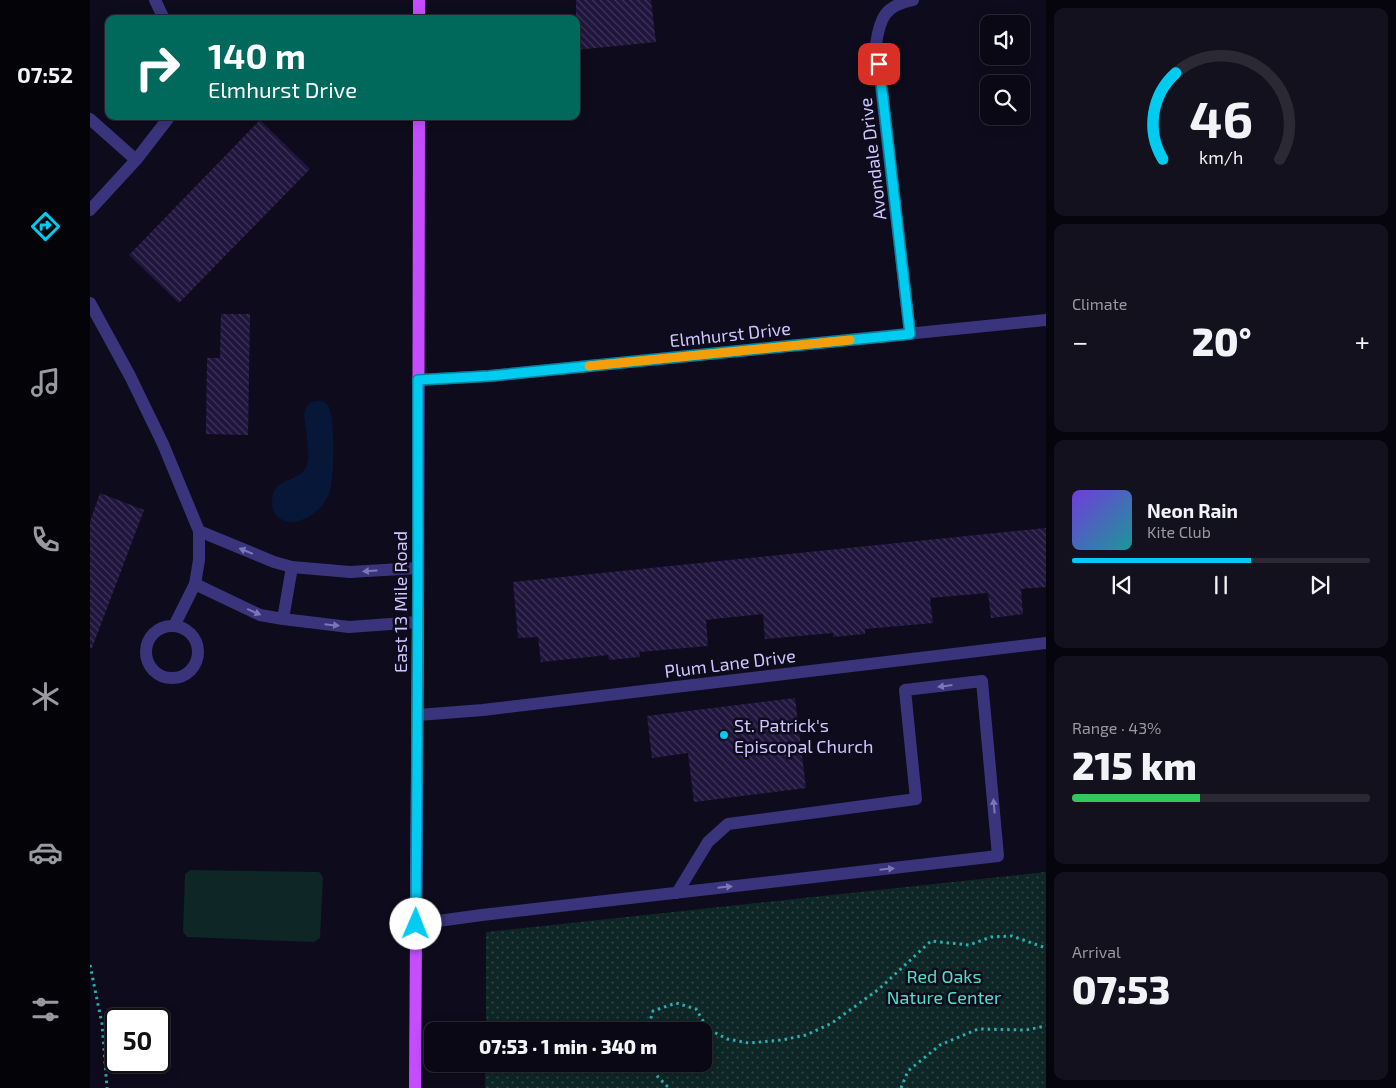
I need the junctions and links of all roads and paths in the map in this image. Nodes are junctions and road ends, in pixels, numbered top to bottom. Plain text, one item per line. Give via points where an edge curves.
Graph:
1 (155, 0) edge
2 (419, 0) edge
3 (913, 0) edge
4 (162, 15) edge
5 (419, 15) edge
6 (90, 119) edge
7 (167, 120) edge
8 (419, 120) edge
9 (136, 160) junction
10 (90, 210) edge
11 (90, 303) edge
12 (1046, 320) edge
13 (910, 334) junction
14 (418, 380) junction
15 (198, 532) junction
16 (292, 567) junction
17 (418, 568) junction
18 (195, 584) junction
19 (284, 619) junction
20 (418, 622) junction
21 (174, 626) junction
22 (1046, 643) edge
23 (418, 715) junction
24 (677, 892) junction
25 (416, 924) junction
26 (1046, 948) edge
27 (90, 966) edge
28 (650, 1022) edge
29 (704, 1022) edge
30 (1046, 1026) edge
31 (712, 1031) edge
32 (655, 1072) edge
33 (106, 1088) edge
34 (415, 1088) edge
35 (669, 1088) edge
36 (902, 1088) edge

1 - 4 street
2 - 5 main road
3 - 13 street, Avondale Drive via 900,3 886,13 876,44
6 - 9 street
7 - 9 street
8 - 14 main road, East 13 Mile Road
9 - 10 street
11 - 15 street via 163,444
12 - 13 street, Elmhurst Drive
13 - 14 street, Elmhurst Drive via 489,376
14 - 17 main road, East 13 Mile Road
16 -> 15 street
15 - 18 street via 199,560
17 -> 16 street via 350,572
16 - 19 street
17 - 20 main road, East 13 Mile Road
18 -> 19 street via 260,615
18 - 21 street
19 -> 20 street via 349,626
20 - 23 main road, East 13 Mile Road
21 - 21 street via 157,630 151,636 146,652 152,668 159,674 175,678 195,664 197,647 189,632
22 - 23 street, Plum Lane Drive
23 - 25 main road, East 13 Mile Road
24 -> 24 street via 998,856 982,681 906,690 916,799 728,824 708,842
24 - 25 street
25 - 34 main road, East 13 Mile Road
26 - 31 path via 1012,936 992,937 969,945 931,941 879,989 832,1023 806,1035 749,1043 727,1039
27 - 33 path via 102,1024
28 - 29 path via 653,1011 676,1003 696,1009
30 - 36 path via 1026,1030 978,1029 940,1045 908,1071
32 - 35 path

